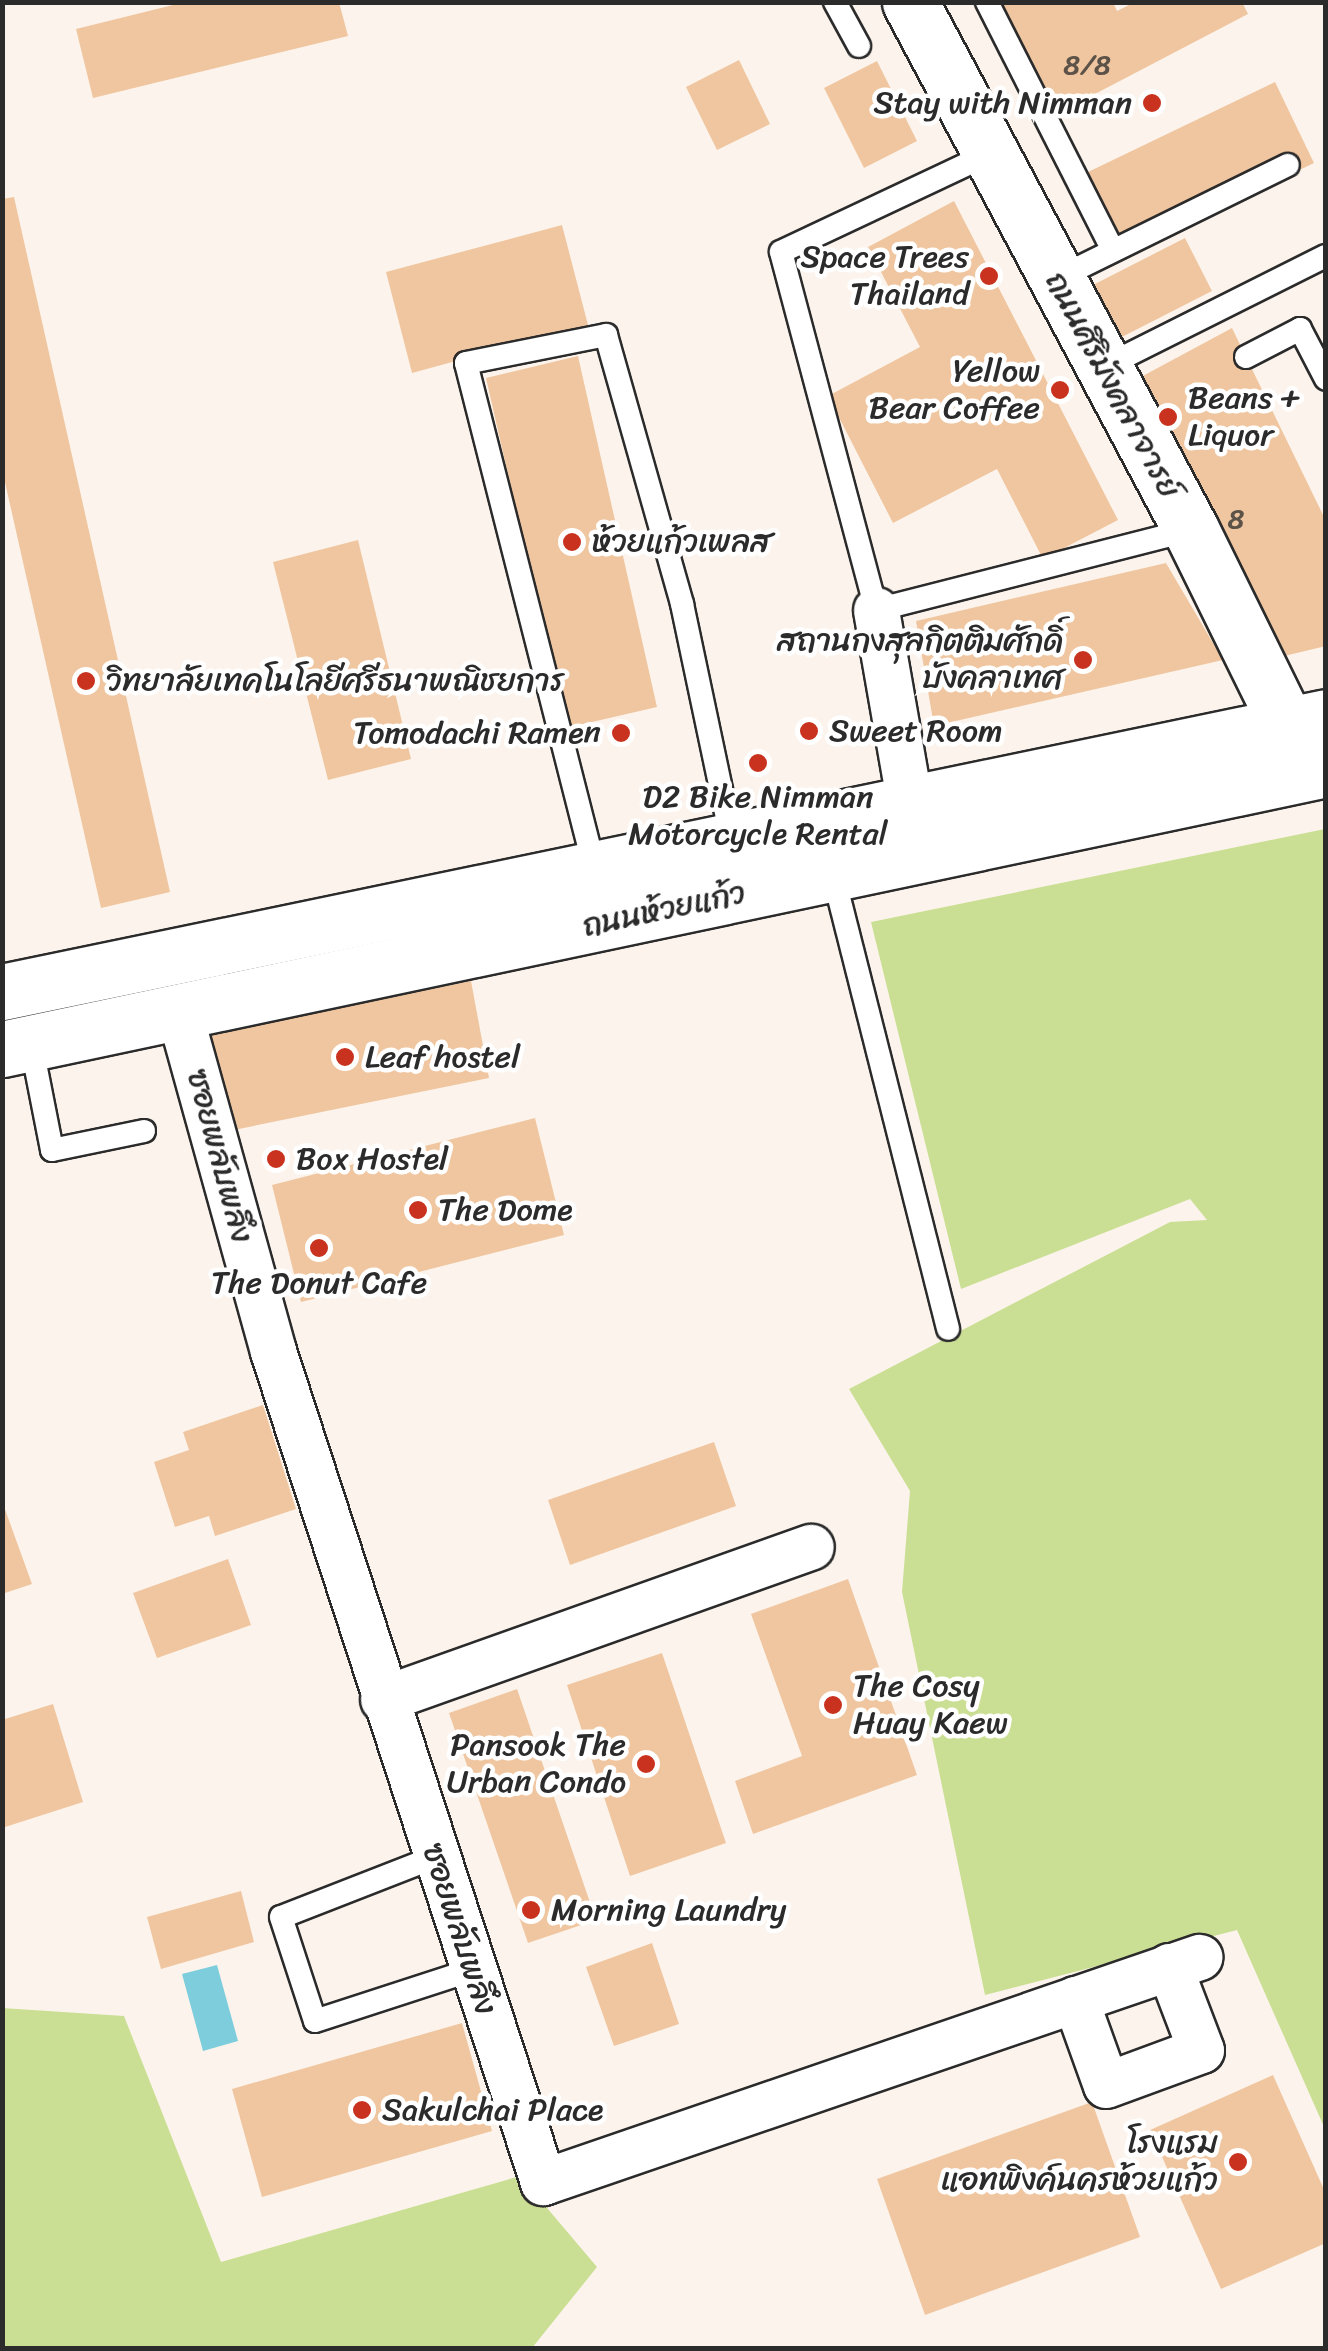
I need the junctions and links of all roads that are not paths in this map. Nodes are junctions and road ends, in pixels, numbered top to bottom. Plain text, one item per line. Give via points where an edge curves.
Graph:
1 (834, 2) edge
2 (910, 2) edge
3 (987, 2) edge
4 (858, 46) dead end
5 (991, 153) junction
6 (1288, 165) dead end
7 (1113, 250) junction
8 (1326, 256) edge
9 (1055, 280) junction
10 (1246, 357) dead end
11 (1323, 366) edge
12 (1101, 368) junction
13 (1191, 530) junction
14 (876, 610) junction
15 (1309, 747) edge
16 (910, 804) junction
17 (732, 842) junction
18 (596, 870) junction
19 (833, 874) junction
20 (2, 992) edge
21 (179, 1012) junction
22 (16, 1046) edge
23 (144, 1131) dead end
24 (948, 1329) dead end
25 (811, 1547) dead end
26 (383, 1699) junction
27 (436, 1858) junction
28 (472, 1970) junction
29 (1075, 2000) junction

1 - 4 lane
2 - 5 main road, ถนนศิริมังคลาจารย์
3 - 7 lane
5 - 9 main road, ถนนศิริมังคลาจารย์
5 - 14 lane via 781,252
6 - 7 lane
7 - 9 lane
8 - 12 lane
9 - 12 main road, ถนนศิริมังคลาจารย์
10 - 11 lane via 1300,328
12 - 13 main road, ถนนศิริมังคลาจารย์ via 1143,416
13 - 14 lane
13 - 15 main road, ถนนศิริมังคลาจารย์
14 - 16 street
15 - 16 main road, ถนนห้วยแก้ว
15 - 19 main road, ถนนห้วยแก้ว
16 - 17 main road, ถนนห้วยแก้ว
17 - 18 main road, ถนนห้วยแก้ว
17 - 18 lane via 682,604 606,334 466,363
18 - 20 main road, ถนนห้วยแก้ว
19 - 21 main road, ถนนห้วยแก้ว
19 - 24 lane
21 - 22 main road, ถนนห้วยแก้ว
21 - 26 street, ซอยพลับพลึง via 273,1351
22 - 23 lane via 52,1150
25 - 26 street
26 - 27 street, ซอยพลับพลึง
27 - 28 street, ซอยพลับพลึง
27 - 28 lane via 281,1917 292,1952 316,2021
28 - 29 street, ซอยพลับพลึง via 543,2182
29 - 29 street, ซอยพลับพลึง via 1184,1962 1202,2050 1106,2085

